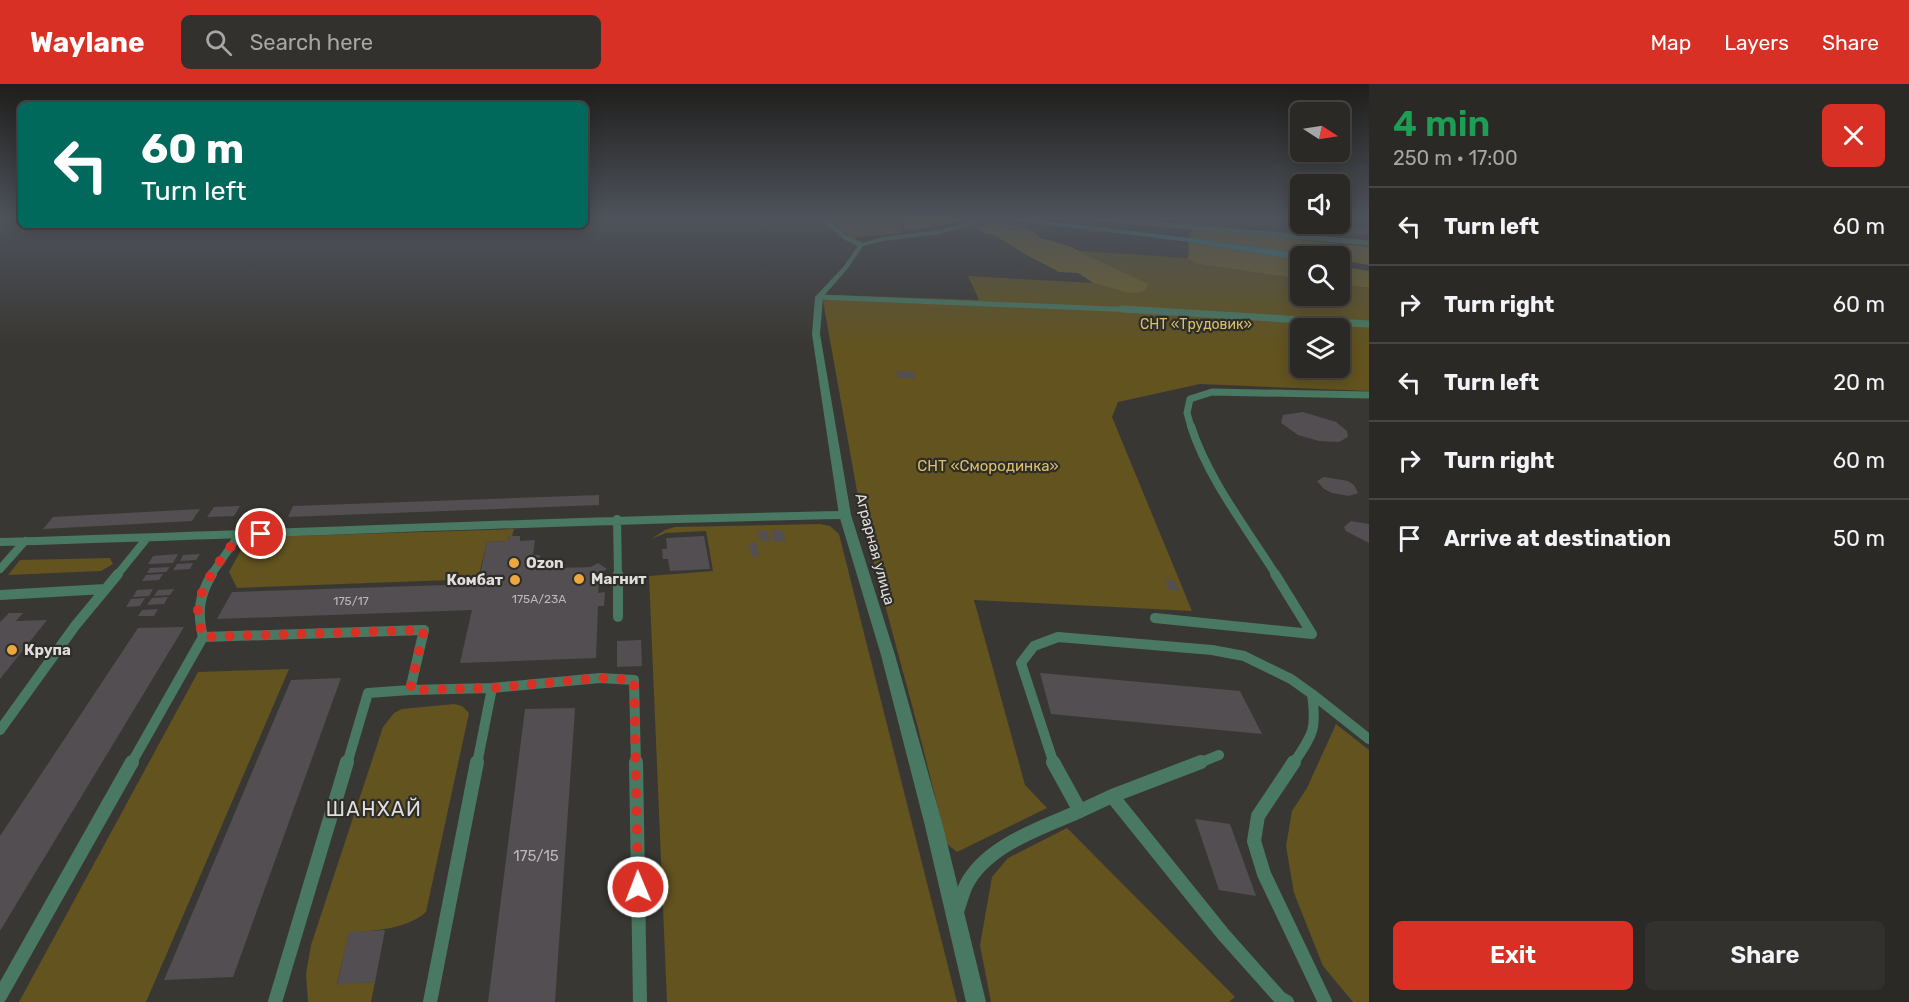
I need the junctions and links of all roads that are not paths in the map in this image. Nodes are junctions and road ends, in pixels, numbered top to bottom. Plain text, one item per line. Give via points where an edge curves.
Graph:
1 (850, 261) edge
2 (819, 297) junction
3 (1369, 324) edge
4 (1369, 395) edge
5 (845, 515) junction
6 (617, 519) junction
7 (239, 536) junction
8 (147, 538) junction
9 (25, 541) junction
10 (0, 542) edge
11 (0, 569) edge
12 (105, 589) junction
13 (0, 595) edge
14 (618, 617) dead end
15 (1155, 618) dead end
16 (203, 637) junction
17 (492, 688) junction
18 (410, 690) junction
19 (1312, 694) junction
20 (0, 730) edge
21 (1369, 739) edge
22 (1220, 755) dead end
23 (1112, 796) junction
24 (1080, 811) junction
25 (956, 917) junction
26 (0, 996) edge
27 (275, 1002) edge
28 (430, 1002) edge
29 (640, 1002) edge
30 (976, 1002) edge
31 (1287, 1002) edge
32 (1324, 1002) edge

1 - 2 street
2 - 3 lane
2 - 5 street, Аграрная улица via 816,334
4 - 15 lane via 1232,391 1190,399 1186,413 1195,440 1312,634
5 - 6 lane
5 - 25 street, Аграрная улица via 888,655
6 - 7 lane
6 - 14 lane
7 - 8 lane
7 - 16 lane via 200,598
8 - 9 lane
8 - 12 lane
9 - 10 lane
9 - 11 lane
12 - 13 lane
12 - 20 lane
16 - 18 lane via 424,630
16 - 26 lane
17 - 18 lane
17 - 28 lane
17 - 29 lane via 600,678 634,680
18 - 27 lane via 368,693
19 - 21 lane
19 - 24 lane via 1244,656 1212,650 1058,637 1034,646 1021,663 1050,757
19 - 32 lane via 1316,721 1308,742 1258,816 1254,841 1264,874
22 - 23 lane
23 - 24 lane
23 - 31 lane via 1223,934
24 - 25 lane via 1042,827 988,858 968,879
25 - 30 street, Аграрная улица

